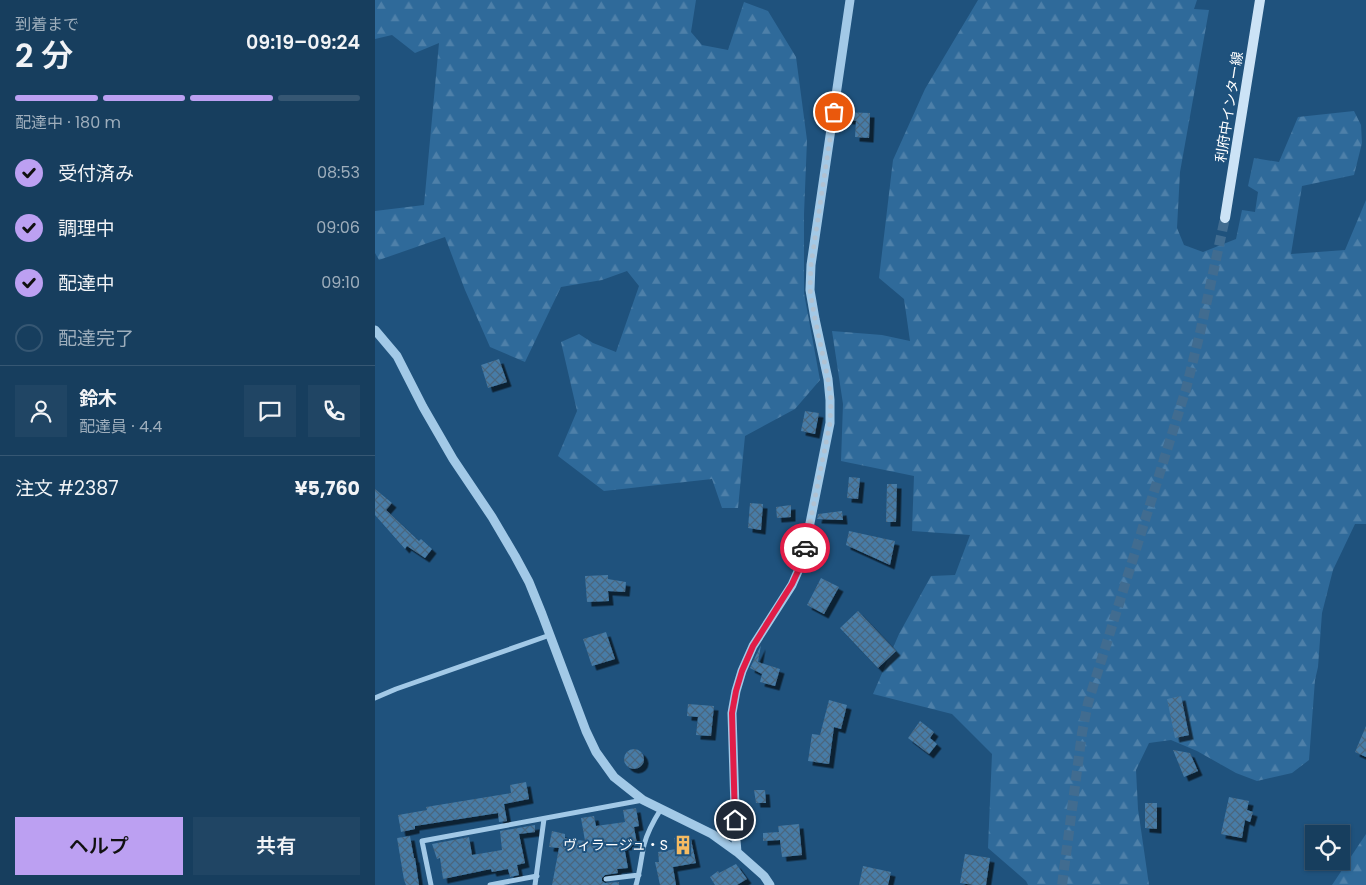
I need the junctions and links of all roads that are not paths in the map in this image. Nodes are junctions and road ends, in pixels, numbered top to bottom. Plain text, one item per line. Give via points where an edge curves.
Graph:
1 (850, 0) edge
2 (1260, 0) edge
3 (1225, 218) tunnel mouth
4 (375, 330) edge
5 (551, 635) junction
6 (375, 698) edge
7 (643, 800) junction
8 (661, 809) junction
9 (544, 819) junction
10 (737, 852) junction
11 (639, 875) junction
12 (537, 876) junction
13 (606, 879) dead end
14 (431, 885) edge
15 (490, 885) edge
16 (535, 885) edge
17 (636, 885) edge
18 (770, 885) edge

1 - 10 street via 811,265 810,290 828,379 830,423 799,569 753,646 736,691 732,713
2 - 3 main road, 利府中インター線
4 - 5 street via 397,356 453,459 515,556
5 - 6 street
5 - 7 street via 596,752 615,777
7 - 8 street
7 - 9 street
8 - 10 street via 712,834
8 - 11 street via 644,845
9 - 12 street
9 - 14 street via 422,840
10 - 18 street
11 - 13 street
11 - 17 street
12 - 15 street
12 - 16 street

